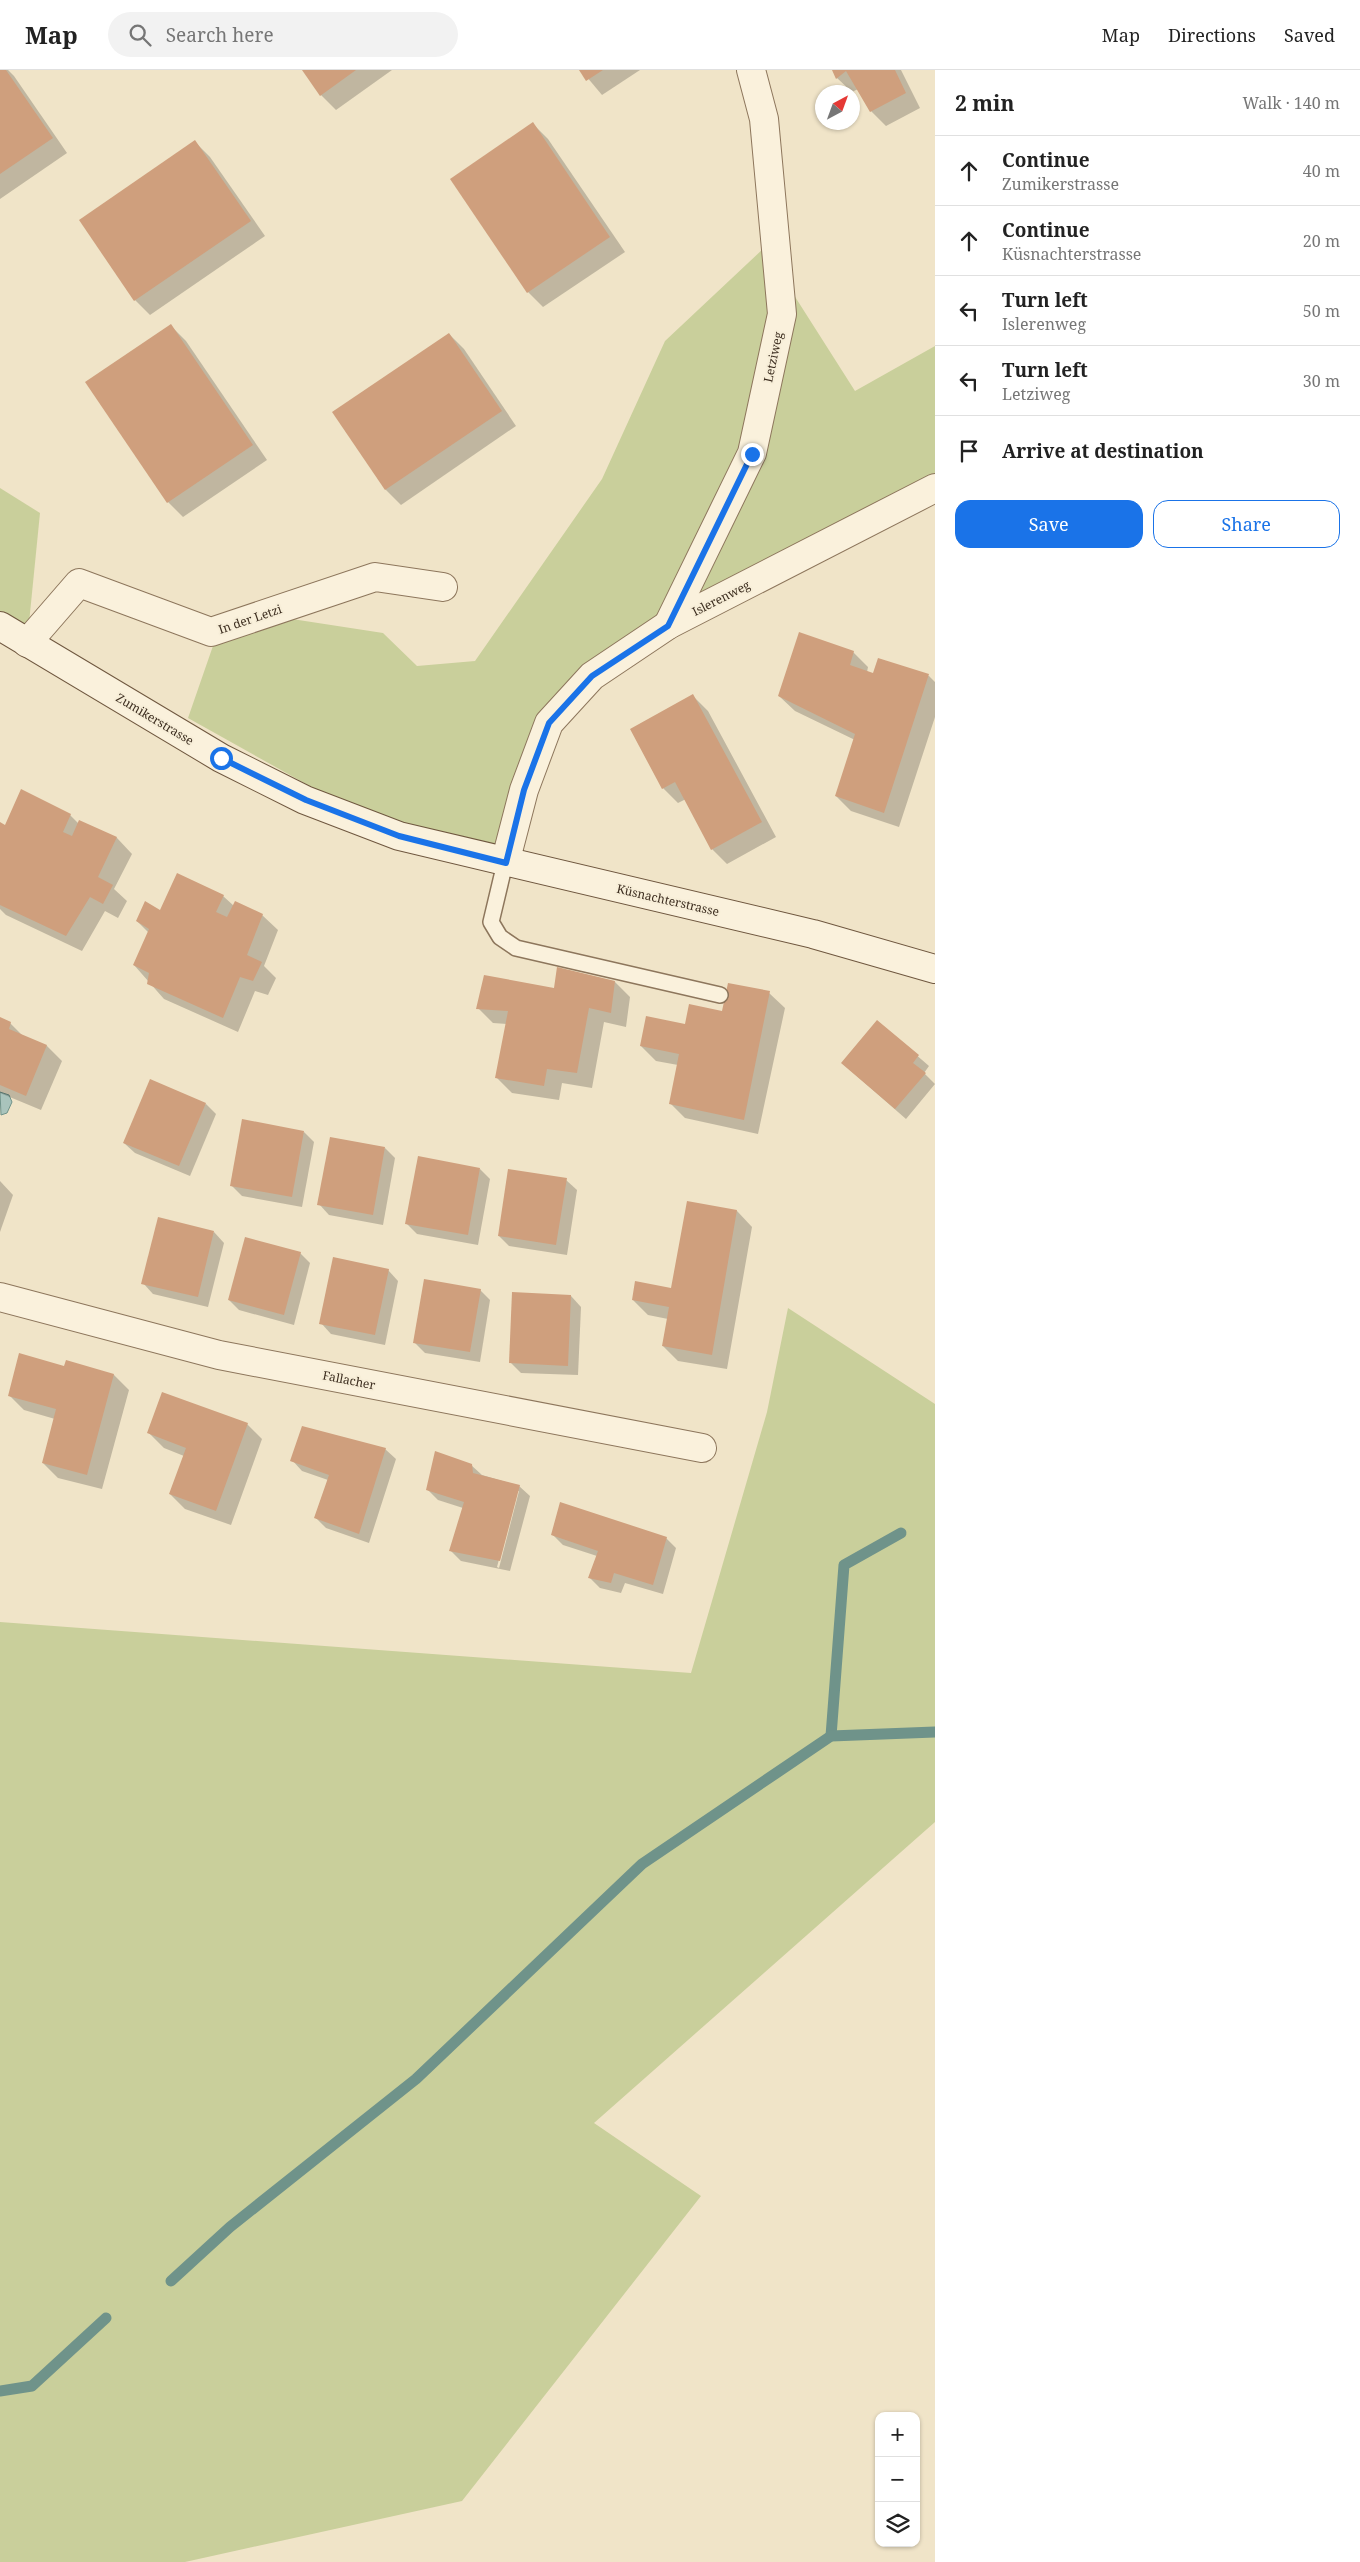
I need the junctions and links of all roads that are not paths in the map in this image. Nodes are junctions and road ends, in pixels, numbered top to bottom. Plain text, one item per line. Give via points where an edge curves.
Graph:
1 (751, 70) edge
2 (935, 488) edge
3 (443, 586) dead end
4 (0, 626) edge
5 (668, 626) junction
6 (27, 643) junction
7 (399, 836) joint
8 (506, 863) junction
9 (935, 969) edge
10 (720, 995) dead end
11 (0, 1297) edge
12 (702, 1448) dead end

1 - 5 street, Letziweg via 764,119 782,314 752,454
2 - 5 street, Islerenweg
3 - 6 street, In der Letzi via 375,577 211,632 79,583
4 - 6 street, Zumikerstrasse
5 - 8 street, Islerenweg via 592,676 549,723 524,790
6 - 7 street, Zumikerstrasse via 221,758 306,800
7 - 8 street, Küsnachterstrasse
8 - 9 street, Küsnachterstrasse via 813,934
8 - 10 lane via 491,922 500,937 516,948
11 - 12 street, Fallacher via 219,1355

